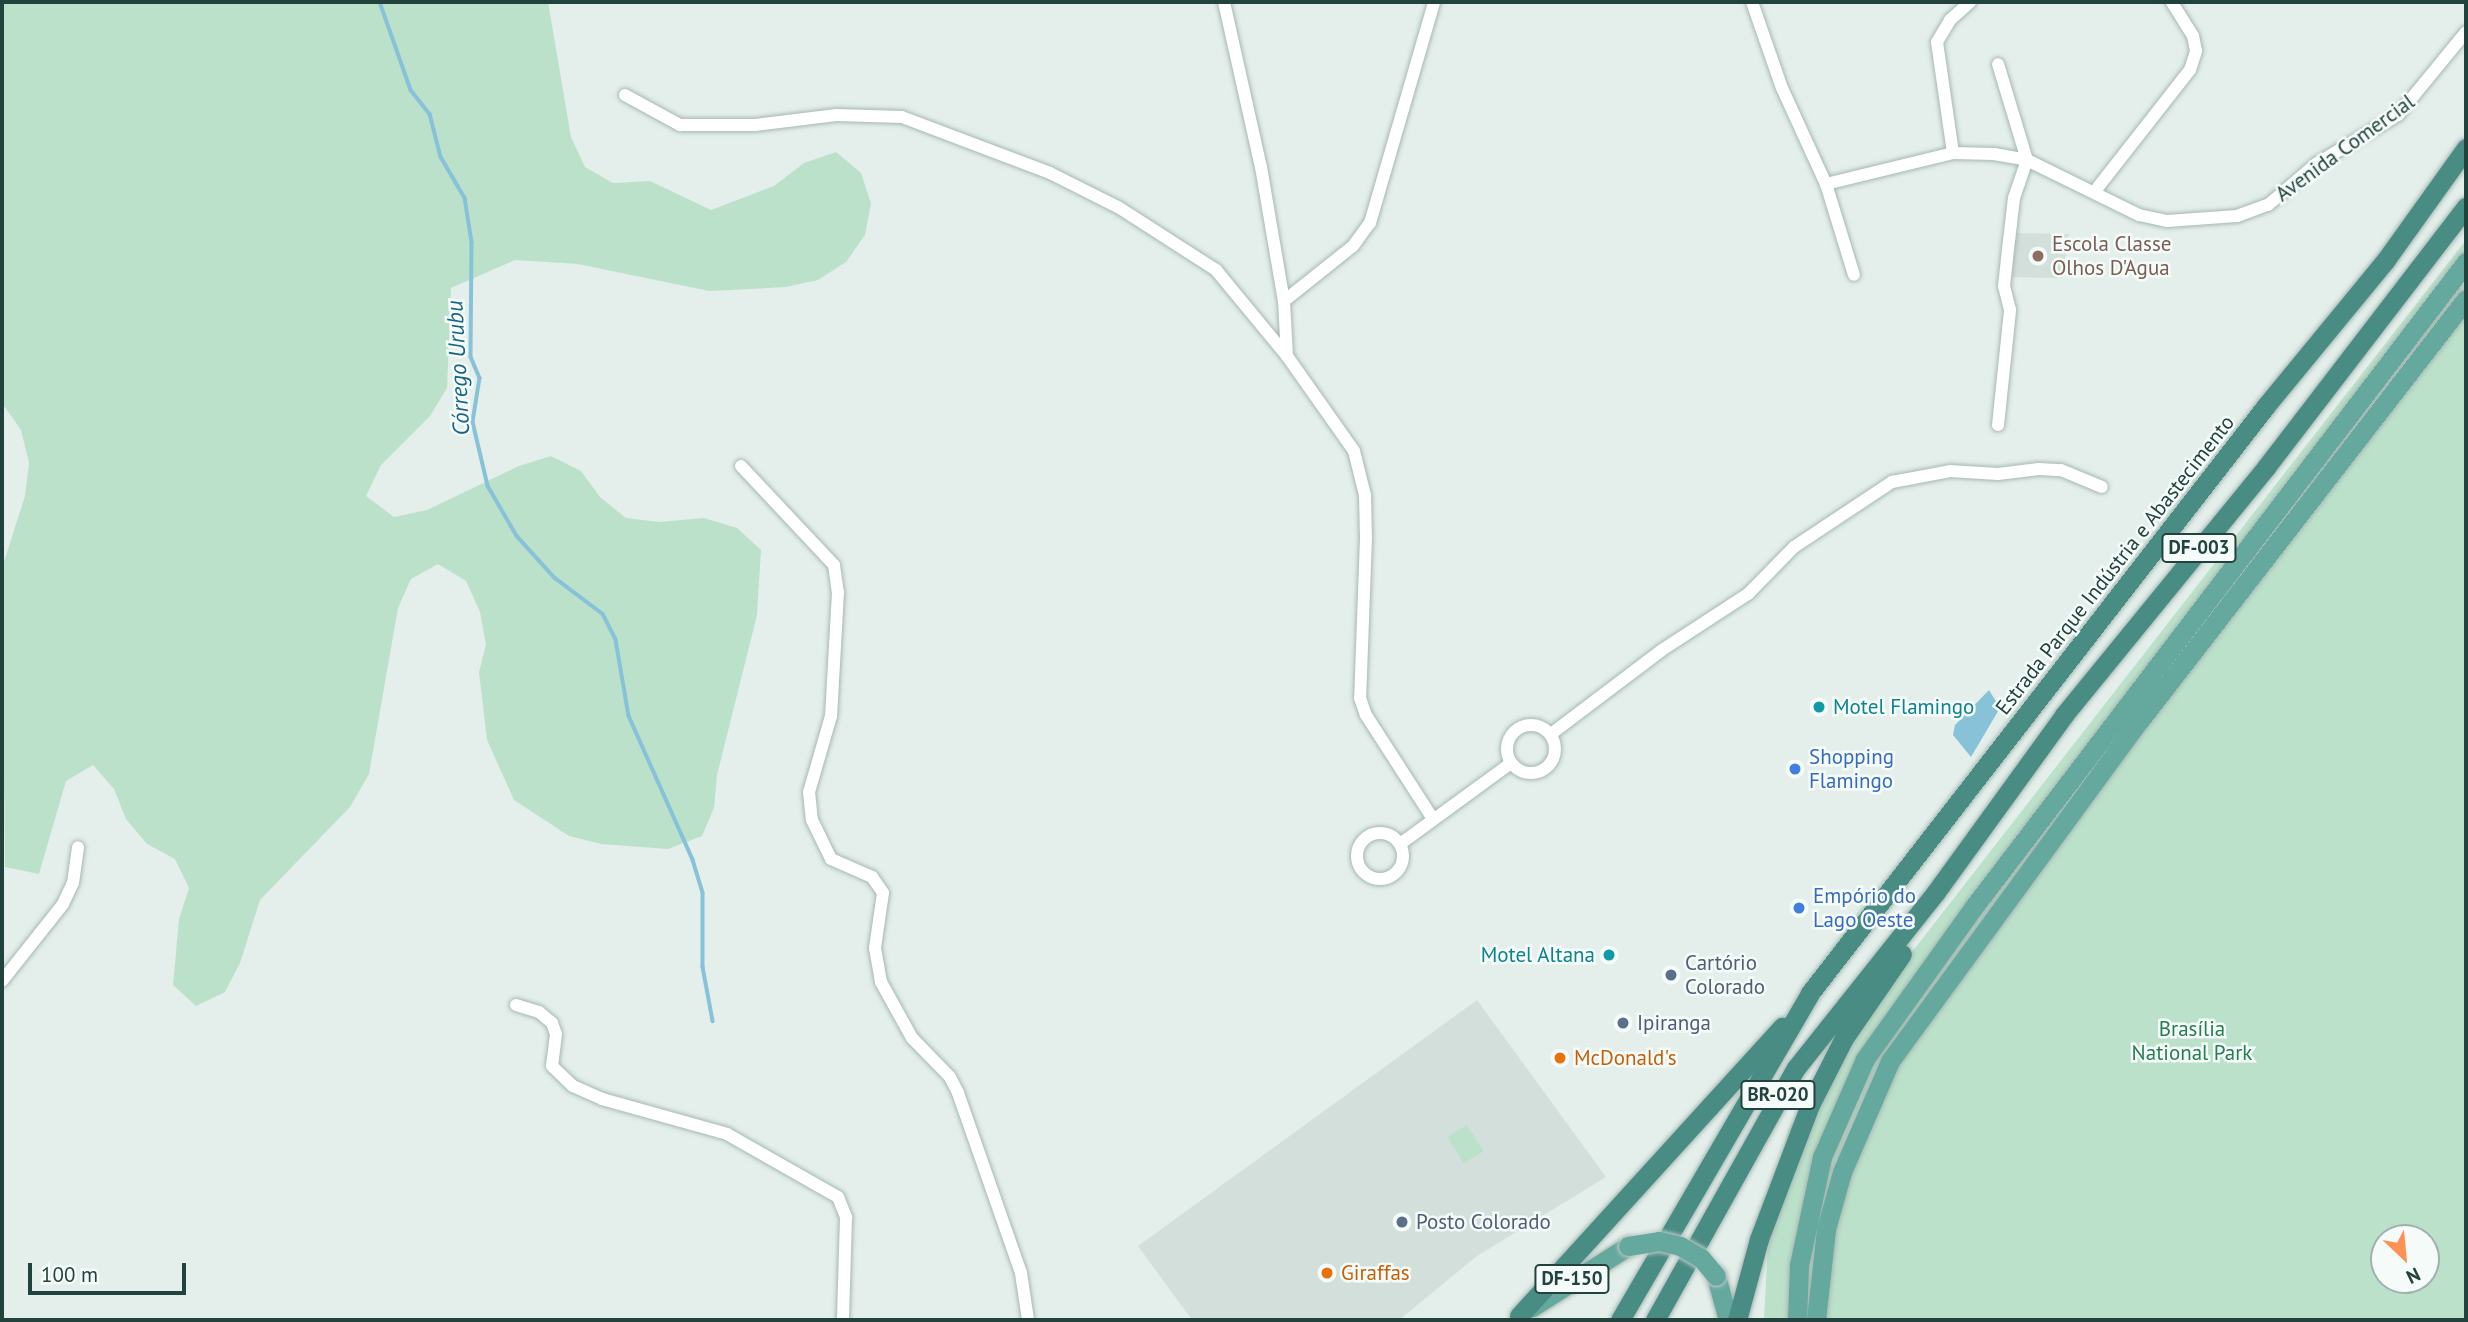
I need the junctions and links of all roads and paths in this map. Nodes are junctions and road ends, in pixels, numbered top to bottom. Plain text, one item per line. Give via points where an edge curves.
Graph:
1 (1224, 2) edge
2 (1434, 2) edge
3 (1752, 2) edge
4 (1970, 2) edge
5 (2172, 2) edge
6 (2466, 32) edge
7 (1998, 64) dead end
8 (625, 95) dead end
9 (2466, 148) edge
10 (1953, 153) junction
11 (2027, 160) junction
12 (1826, 184) junction
13 (2095, 191) junction
14 (2466, 206) edge
15 (2466, 262) edge
16 (1854, 275) dead end
17 (2466, 299) edge
18 (1284, 301) junction
19 (1287, 356) junction
20 (1998, 425) dead end
21 (741, 466) dead end
22 (2102, 487) dead end
23 (1550, 734) junction
24 (1511, 762) junction
25 (1433, 819) junction
26 (1400, 844) dead end
27 (78, 847) dead end
28 (1936, 892) junction
29 (2, 981) edge
30 (516, 1005) dead end
31 (1800, 1009) junction
32 (1715, 1279) junction
33 (1516, 1318) edge
34 (843, 1320) edge
35 (1028, 1320) edge
36 (1620, 1320) edge
37 (1655, 1320) edge
38 (1721, 1320) edge
39 (1728, 1320) edge
40 (1737, 1320) edge
41 (1797, 1320) edge
42 (1816, 1320) edge

1 - 18 street
2 - 18 street via 1370,223 1353,246
3 - 12 street via 1782,88
4 - 10 street via 1950,20 1937,42
5 - 13 street via 2193,36 2196,51 2190,70
6 - 13 street, Avenida Comercial via 2398,115 2316,164 2268,205 2237,216 2167,221 2139,215
7 - 11 street
8 - 19 street via 680,125 755,125 877,114 926,124 1090,192 1199,258 1226,279
9 - 31 highway, Estrada Parque Indústria e Abastecimento / DF-003 via 2385,261 2265,407
10 - 11 street, Avenida Comercial
10 - 12 street, Avenida Comercial
11 - 13 street, Avenida Comercial
11 - 20 street via 2014,198 2009,240 2004,286 2010,310
12 - 16 street
14 - 28 highway, DF-003 via 2267,466 2064,715
15 - 41 main road via 1973,908 1865,1059 1822,1157 1799,1265
17 - 42 main road via 2140,720 1890,1061 1842,1172 1826,1229
18 - 19 street
19 - 25 street via 1340,428 1361,471 1366,538 1360,698 1366,715
21 - 35 street via 834,565 838,592 831,716 809,792 812,820 831,859 872,877 883,893 875,948 881,982 906,1029 958,1093 1021,1273
22 - 23 street via 2080,476 2039,469 1997,474 1950,471 1892,482 1794,547 1748,594 1662,650
23 - 24 street via 1535,725 1517,729 1507,744
23 - 24 street via 1555,752 1545,768 1527,773
24 - 25 street
25 - 26 street
27 - 29 street via 73,883 63,904
28 - 37 highway, BR-020 via 1796,1068
28 - 40 highway via 1903,953 1840,1046 1810,1105 1759,1239
30 - 34 street via 552,1023 556,1034 552,1066 573,1086 602,1099 727,1134 838,1197 846,1217
31 - 33 highway
31 - 36 highway, BR-020
32 - 33 main road, DF-150, bridge via 1701,1258 1659,1241 1629,1250
32 - 38 main road
32 - 39 main road

